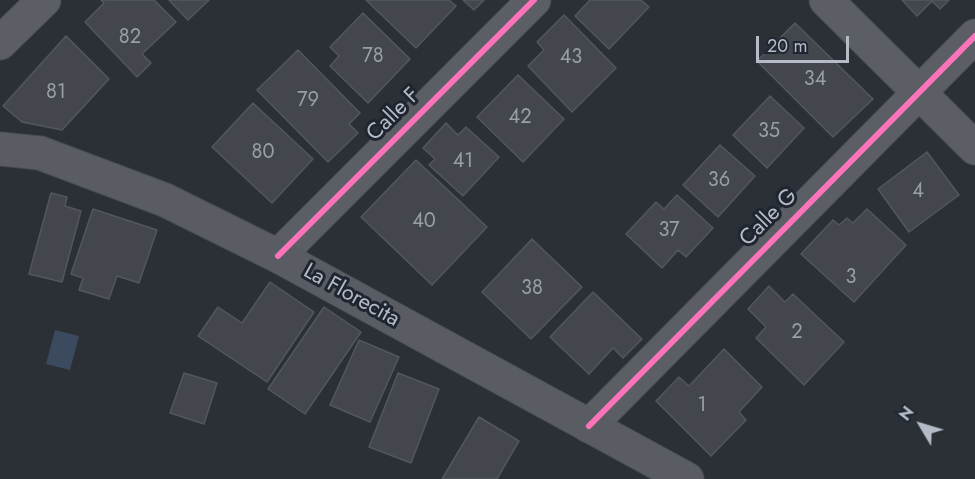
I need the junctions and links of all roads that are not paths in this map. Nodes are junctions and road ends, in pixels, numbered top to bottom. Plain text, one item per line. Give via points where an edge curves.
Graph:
1 (44, 0) edge
2 (534, 0) edge
3 (826, 0) edge
4 (975, 36) edge
5 (0, 43) edge
6 (919, 92) junction
7 (975, 148) edge
8 (0, 149) edge
9 (278, 256) junction
10 (589, 426) junction
11 (687, 479) edge

1 - 5 street
2 - 9 street, Calle F
3 - 6 street
4 - 6 street, Calle G
6 - 7 street
6 - 10 street, Calle G
8 - 9 main road, La Florecita via 40,153 165,200
9 - 10 main road, La Florecita
10 - 11 main road, La Florecita

